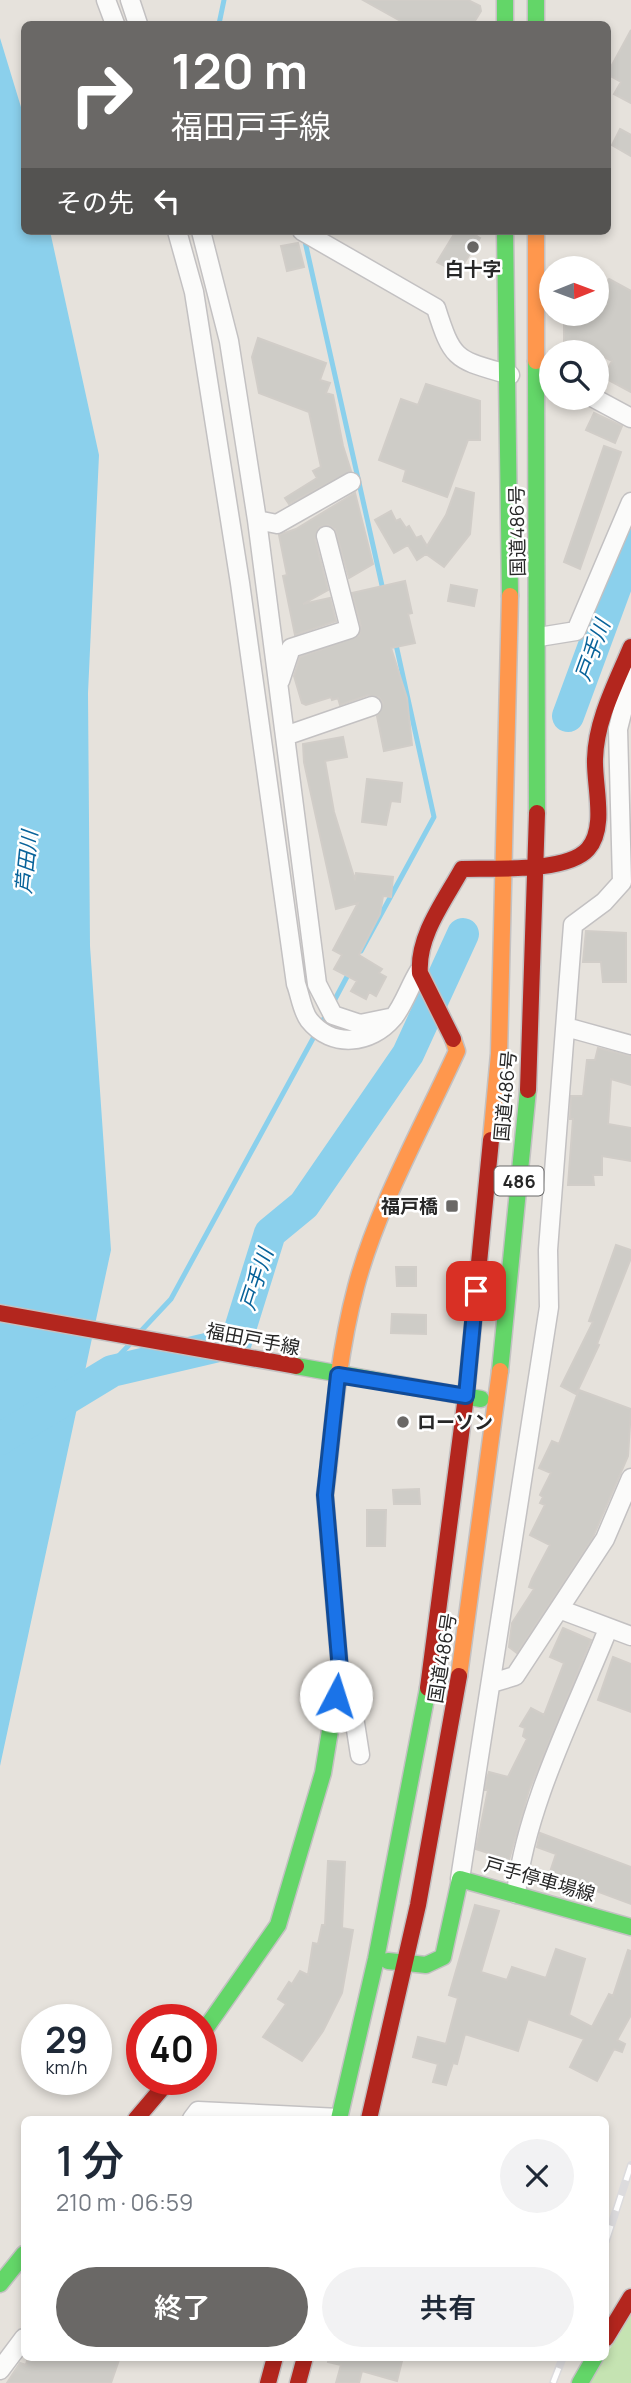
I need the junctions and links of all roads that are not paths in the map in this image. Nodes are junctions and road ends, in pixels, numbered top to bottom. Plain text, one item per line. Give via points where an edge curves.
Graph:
1 (106, 0) edge
2 (130, 0) edge
3 (505, 0) edge
4 (536, 0) edge
5 (114, 21) edge
6 (137, 21) edge
7 (505, 21) edge
8 (536, 21) edge
9 (178, 235) edge
10 (202, 235) edge
11 (309, 235) edge
12 (505, 235) edge
13 (536, 235) edge
14 (542, 340) edge
15 (505, 374) junction
16 (539, 382) edge
17 (609, 406) edge
18 (543, 410) edge
19 (631, 418) edge
20 (351, 482) dead end
21 (631, 502) edge
22 (257, 520) junction
23 (326, 536) dead end
24 (539, 637) junction
25 (631, 647) edge
26 (631, 677) edge
27 (278, 684) junction
28 (372, 706) dead end
29 (285, 737) junction
30 (534, 864) junction
31 (506, 866) junction
32 (419, 971) junction
33 (394, 1017) junction
34 (566, 1027) junction
35 (631, 1045) edge
36 (0, 1312) edge
37 (338, 1375) junction
38 (466, 1396) junction
39 (499, 1403) junction
40 (631, 1478) edge
41 (559, 1609) junction
42 (608, 1629) junction
43 (631, 1636) edge
44 (340, 1670) junction
45 (492, 1683) junction
46 (360, 1755) dead end
47 (460, 1879) junction
48 (516, 1894) junction
49 (631, 1927) edge
50 (376, 1959) junction
51 (408, 1965) junction
52 (217, 2012) edge
53 (156, 2095) edge
54 (139, 2116) edge
55 (194, 2116) edge
56 (299, 2116) edge
57 (339, 2116) edge
58 (370, 2116) edge
59 (21, 2258) edge
60 (0, 2284) edge
61 (631, 2297) edge
62 (609, 2333) edge
63 (21, 2342) edge
64 (274, 2361) edge
65 (304, 2361) edge
66 (593, 2361) edge
67 (0, 2370) edge
68 (268, 2383) edge
69 (298, 2383) edge
70 (580, 2383) edge

1 - 5 street
2 - 6 street
3 - 7 main road
4 - 8 main road
9 - 33 street via 194,292 240,583 296,984 309,1019 329,1035 355,1041 372,1037
10 - 22 street via 229,341
11 - 15 street via 436,308 449,347 469,363
12 - 15 main road, 国道486号 / 486
13 - 14 main road, 国道486号 / 486
15 - 16 street
15 - 31 main road, 国道486号 / 486 via 510,634
17 - 19 street
18 - 24 main road, 国道486号 / 486
20 - 22 street via 277,524
21 - 24 street via 576,631
22 - 27 street
23 - 27 street via 350,629 291,648
24 - 30 main road, 国道486号 / 486
25 - 30 main road via 595,756 597,836 582,855
26 - 34 street via 618,729 622,882 573,925
27 - 29 street
28 - 29 street
29 - 33 street via 317,984 333,1015 360,1024
30 - 31 main road
30 - 39 main road, 国道486号 / 486 via 530,1055
31 - 32 main road via 462,869 423,943
31 - 38 main road, 国道486号 / 486 via 499,1054
32 - 33 street
32 - 37 main road via 451,1030 457,1051 377,1227 356,1286
34 - 35 street
34 - 45 street via 548,1250 549,1307
36 - 37 main road, 福田戸手線
37 - 38 main road, 福田戸手線
37 - 44 main road via 325,1495
38 - 39 main road, 福田戸手線
38 - 50 main road, 国道486号 / 486 via 430,1676
39 - 51 main road, 国道486号 / 486 via 461,1678
40 - 41 street via 605,1539
41 - 42 street
41 - 45 street via 515,1676
42 - 43 street
42 - 48 street via 547,1779 520,1864
44 - 46 street via 352,1704
44 - 52 main road via 323,1773 278,1924
45 - 47 street
47 - 48 main road, 戸手停車場線
47 - 51 main road, 戸手停車場線 via 443,1957 426,1965
48 - 49 main road, 戸手停車場線
50 - 51 main road, 戸手停車場線
50 - 57 main road, 国道486号 / 486
51 - 58 main road, 国道486号 / 486
53 - 54 main road
55 - 56 street via 198,2111
59 - 60 main road
61 - 62 main road
63 - 67 street
64 - 68 main road
65 - 69 main road
66 - 70 main road

